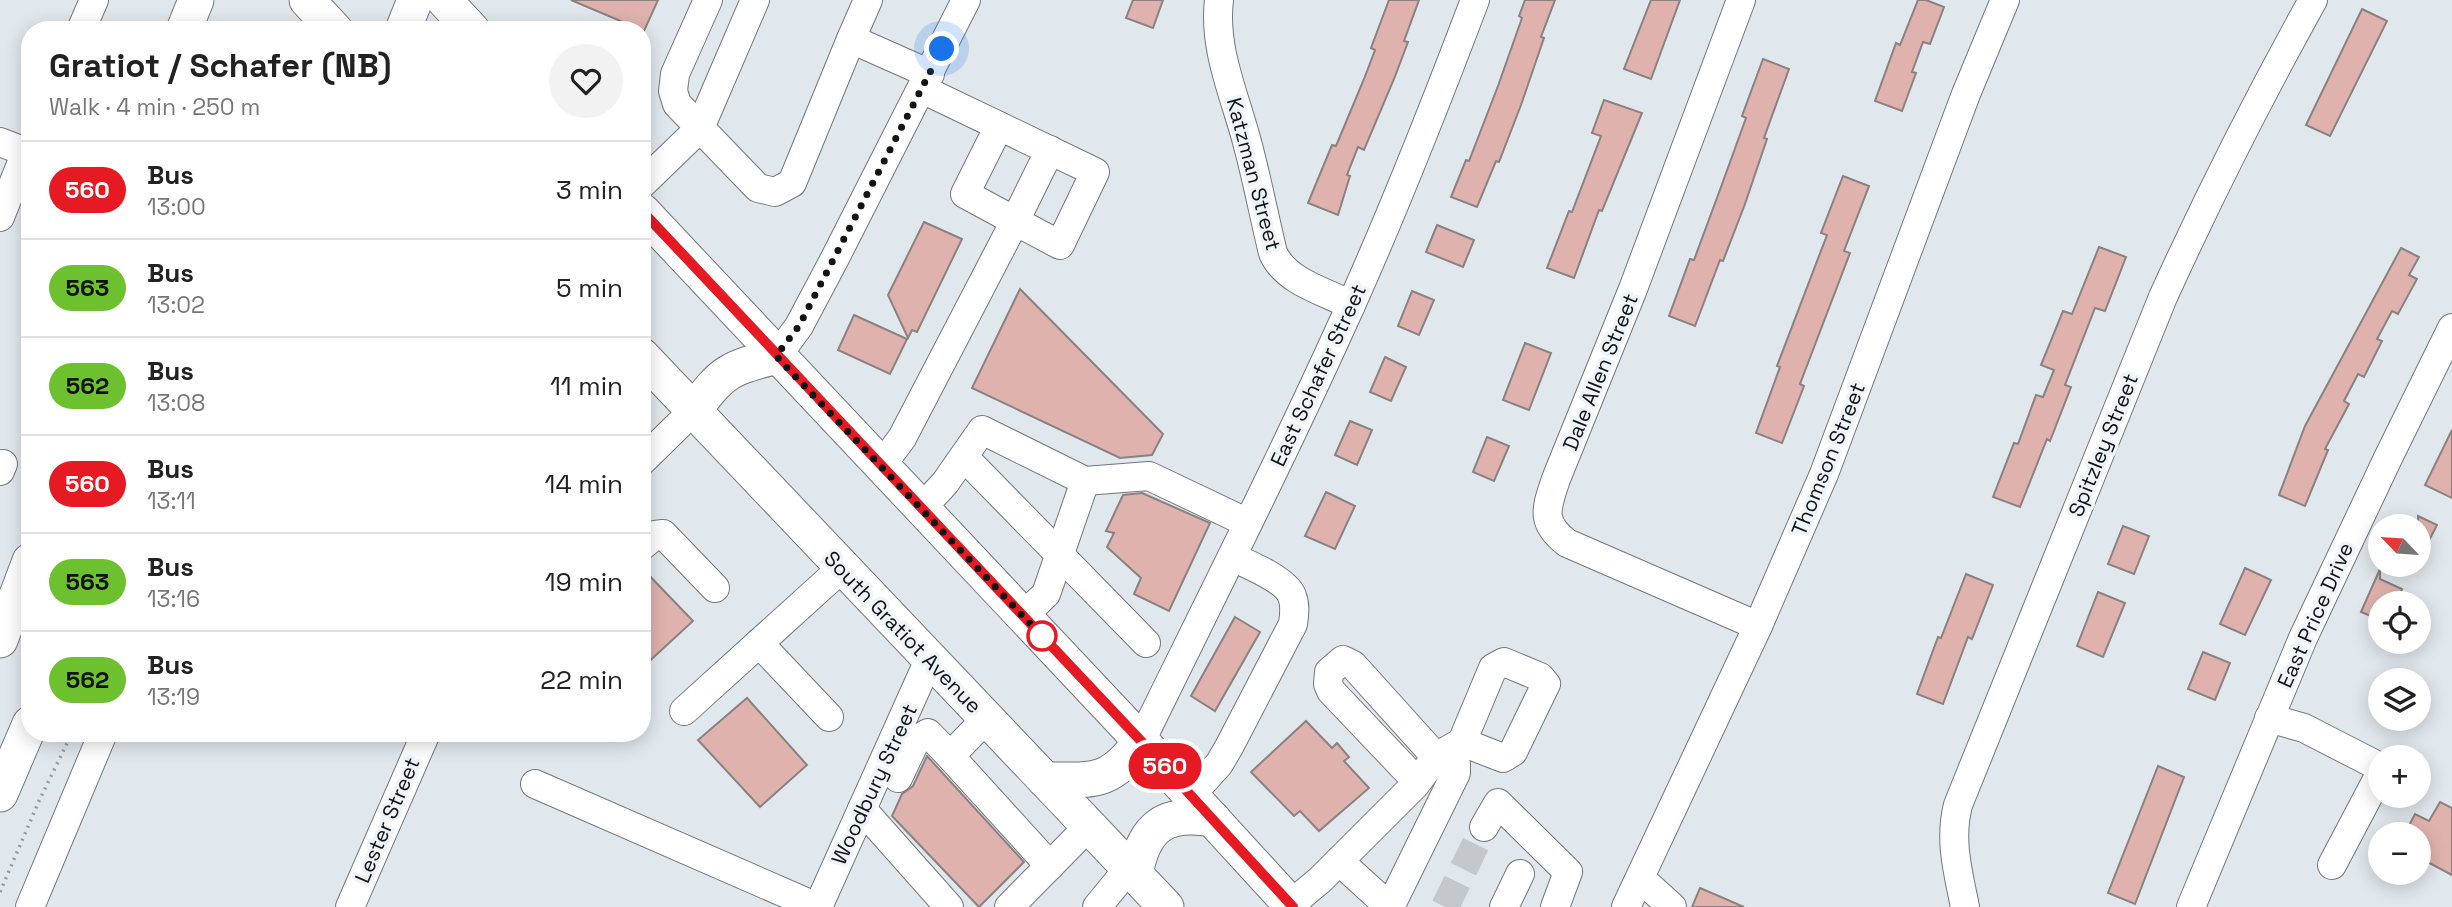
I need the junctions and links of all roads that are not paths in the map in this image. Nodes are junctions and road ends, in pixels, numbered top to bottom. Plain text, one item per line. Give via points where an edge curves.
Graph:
1 (94, 0) edge
2 (196, 0) edge
3 (307, 0) edge
4 (415, 0) edge
5 (444, 0) edge
6 (708, 0) edge
7 (755, 0) edge
8 (868, 0) edge
9 (966, 0) edge
10 (1219, 0) edge
11 (1475, 0) edge
12 (1741, 0) edge
13 (2005, 0) edge
14 (2313, 0) edge
15 (85, 21) edge
16 (188, 21) edge
17 (327, 21) edge
18 (407, 21) edge
19 (464, 21) edge
20 (851, 39) junction
21 (926, 82) junction
22 (999, 126) junction
23 (700, 128) junction
24 (0, 142) edge
25 (21, 146) edge
26 (1050, 150) junction
27 (21, 165) edge
28 (651, 175) edge
29 (0, 217) edge
30 (651, 221) edge
31 (1015, 222) junction
32 (1351, 304) junction
33 (2452, 328) edge
34 (776, 356) junction
35 (651, 369) edge
36 (694, 410) junction
37 (651, 452) edge
38 (964, 457) junction
39 (881, 466) junction
40 (1085, 481) junction
41 (921, 509) junction
42 (1248, 523) junction
43 (651, 538) edge
44 (1059, 555) junction
45 (1232, 557) junction
46 (842, 568) junction
47 (21, 585) edge
48 (715, 588) dead end
49 (1023, 616) junction
50 (1758, 626) junction
51 (0, 640) edge
52 (759, 643) junction
53 (1146, 643) dead end
54 (929, 660) junction
55 (684, 711) dead end
56 (829, 717) dead end
57 (2269, 718) junction
58 (986, 719) junction
59 (907, 735) junction
60 (1141, 741) junction
61 (22, 742) edge
62 (99, 742) edge
63 (422, 742) edge
64 (1462, 742) dead end
65 (950, 756) junction
66 (1436, 757) junction
67 (2368, 761) edge
68 (1045, 780) junction
69 (535, 785) dead end
70 (1415, 785) junction
71 (0, 794) edge
72 (2368, 797) edge
73 (1202, 807) junction
74 (869, 817) junction
75 (1089, 826) junction
76 (1483, 827) tunnel mouth
77 (1339, 861) junction
78 (2332, 865) dead end
79 (1050, 866) junction
80 (1132, 871) junction
81 (1520, 874) dead end
82 (1641, 879) junction
83 (1292, 905) edge
84 (30, 907) edge
85 (350, 907) edge
86 (817, 907) edge
87 (949, 907) edge
88 (1009, 907) edge
89 (1097, 907) edge
90 (1166, 907) edge
91 (1504, 907) edge
92 (1555, 907) edge
93 (1626, 907) edge
94 (1672, 907) edge
95 (1965, 907) edge
96 (2191, 907) edge

1 - 15 street
2 - 16 main road
3 - 17 main road
4 - 18 main road
5 - 19 main road
6 - 23 street via 675,74 673,91 677,104
7 - 23 street
8 - 20 street
9 - 21 street
10 - 32 street, Katzman Street via 1222,54 1278,265 1288,275
11 - 32 street, East Schafer Street
12 - 50 street, Dale Allen Street via 1556,479 1547,516 1553,531 1567,543
13 - 50 street, Thomson Street via 1824,474
14 - 95 street, Spitzley Street via 2263,90 2163,297 1958,805 1954,850
20 - 21 street
20 - 23 street via 792,183 775,191 758,188
21 - 22 street
21 - 34 street via 799,326
22 - 26 street
22 - 31 street via 965,194
23 - 28 street
24 - 25 street
26 - 31 street
26 - 31 street via 1095,172 1060,244
27 - 29 street
30 - 34 main road
31 - 39 street via 902,438
32 - 42 street, East Schafer Street
33 - 57 street, East Price Drive
34 - 36 main road via 724,373
34 - 39 main road
35 - 36 main road, South Gratiot Avenue
36 - 37 street
36 - 46 main road, South Gratiot Avenue
38 - 40 street via 982,430
38 - 41 street
38 - 44 street
39 - 41 main road
40 - 42 street via 1149,476
40 - 44 street
41 - 49 main road
42 - 45 street, East Schafer Street
43 - 48 street via 663,534
44 - 49 street via 1045,594
44 - 53 street
45 - 60 street, East Schafer Street
45 - 73 street via 1291,593 1293,624 1219,764
46 - 52 street
46 - 54 main road, South Gratiot Avenue
47 - 51 main road
49 - 60 main road
50 - 82 street, Thomson Street
52 - 55 street
52 - 56 street
54 - 58 main road, South Gratiot Avenue
54 - 59 street, Woodbury Street
57 - 67 street via 2304,728
57 - 96 street, East Price Drive
58 - 65 street
58 - 68 main road, South Gratiot Avenue
59 - 65 street via 928,733
59 - 74 street, Woodbury Street
60 - 68 main road via 1112,773
60 - 73 main road
61 - 71 main road
62 - 84 street
63 - 85 street, Lester Street
64 - 66 street
65 - 79 street
66 - 70 street
66 - 70 street via 1353,665 1343,660 1329,672 1331,691
66 - 77 street via 1456,764 1456,773 1392,903 1383,901
68 - 75 main road, South Gratiot Avenue
69 - 86 street
70 - 77 street
72 - 78 street
73 - 80 main road via 1192,816 1158,826 1146,837
73 - 83 main road
74 - 86 street, Woodbury Street
74 - 87 street
75 - 79 street
75 - 80 main road, South Gratiot Avenue
76 - 92 street via 1498,803 1568,872
77 - 83 street
79 - 88 street
80 - 89 street
80 - 90 main road, South Gratiot Avenue
81 - 91 street
82 - 93 street, Thomson Street
82 - 94 street

